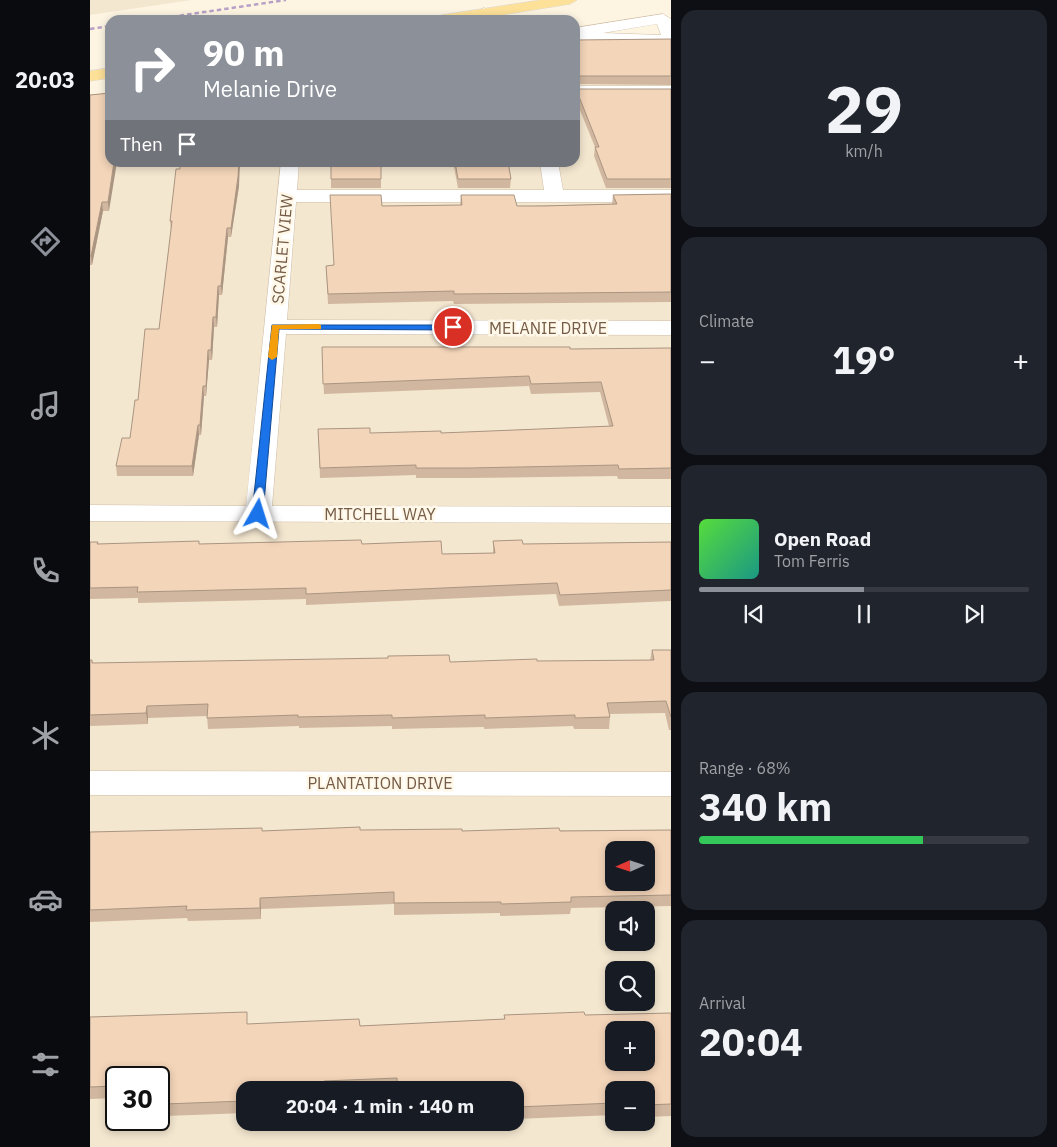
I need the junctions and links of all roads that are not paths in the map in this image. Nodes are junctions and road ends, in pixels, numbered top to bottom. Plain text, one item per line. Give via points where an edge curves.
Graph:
1 (570, 0) edge
2 (499, 15) edge
3 (580, 32) edge
4 (580, 37) edge
5 (671, 40) edge
6 (671, 40) edge
7 (105, 74) edge
8 (90, 76) edge
9 (580, 76) edge
10 (671, 76) edge
11 (580, 91) edge
12 (671, 91) edge
13 (290, 167) edge
14 (550, 167) edge
15 (287, 196) junction
16 (554, 196) junction
17 (671, 196) edge
18 (275, 327) junction
19 (671, 328) edge
20 (90, 513) edge
21 (258, 514) junction
22 (671, 515) edge
23 (90, 783) edge
24 (671, 784) edge

1 - 2 main road
3 - 5 street via 663,19
4 - 6 street
7 - 8 main road
9 - 10 street
11 - 12 street
13 - 15 street, SCARLET VIEW
14 - 16 street
15 - 16 street
15 - 18 street, SCARLET VIEW
16 - 17 street
18 - 19 street, MELANIE DRIVE
18 - 21 street, SCARLET VIEW
20 - 21 street, MITCHELL WAY
21 - 22 street, MITCHELL WAY
23 - 24 street, PLANTATION DRIVE

